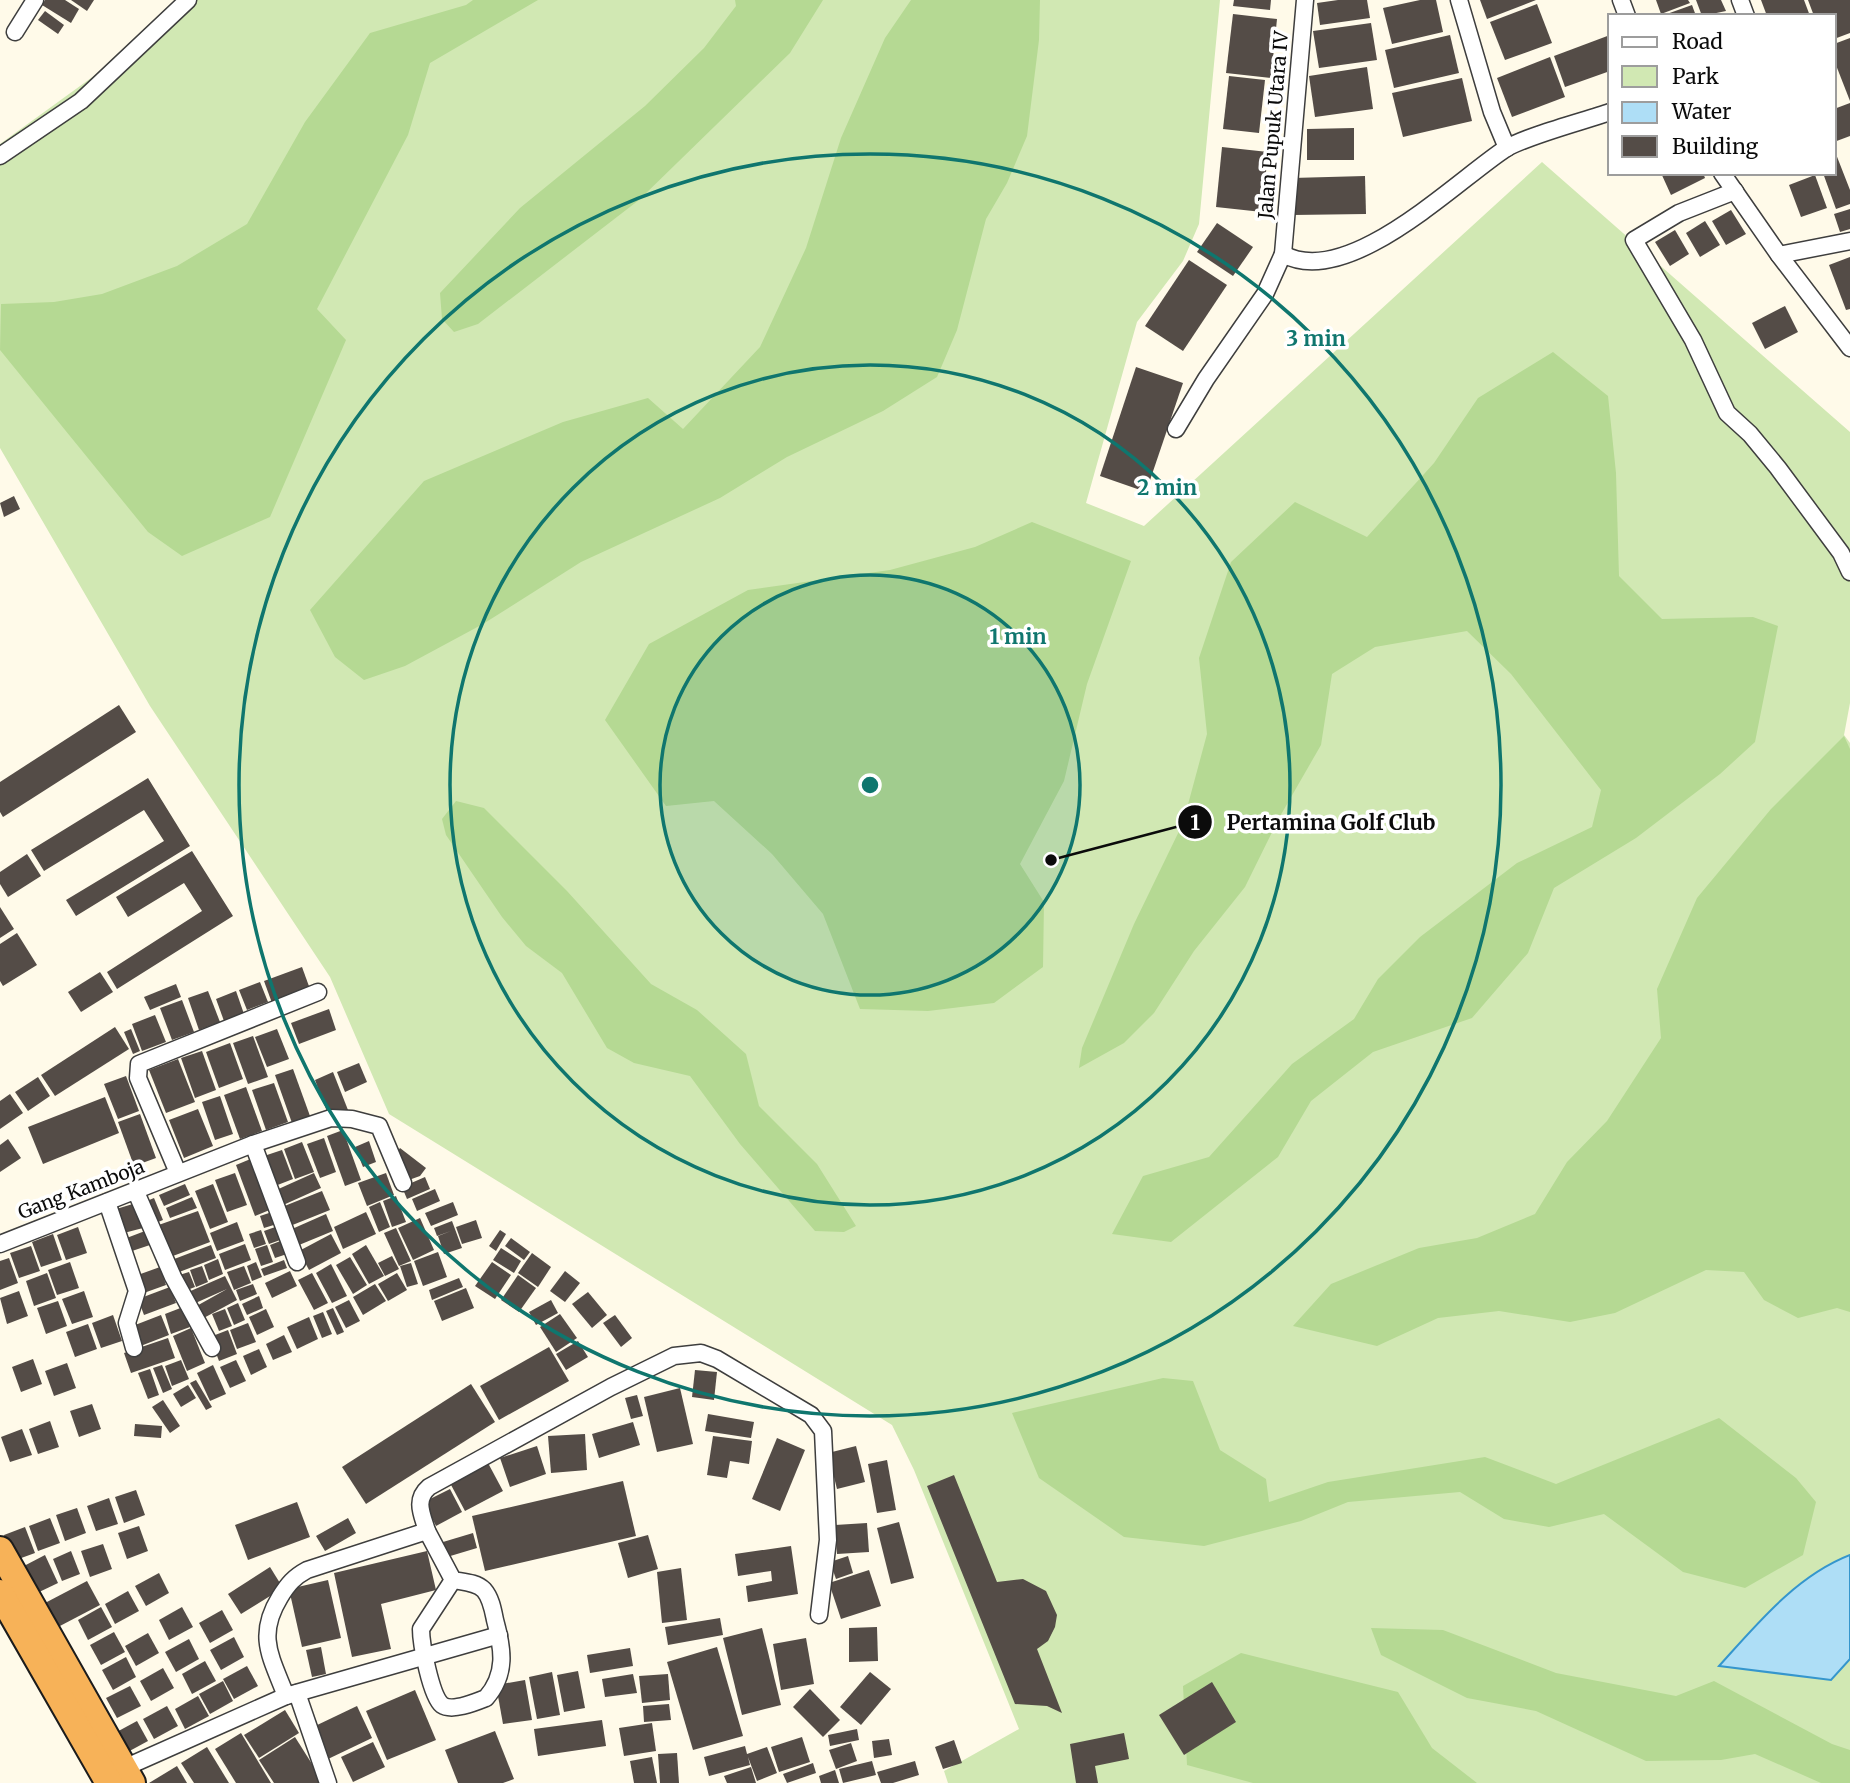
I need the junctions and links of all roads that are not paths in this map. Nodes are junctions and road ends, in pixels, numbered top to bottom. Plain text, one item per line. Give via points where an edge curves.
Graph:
1 (35, 0) edge
2 (188, 0) edge
3 (1304, 0) edge
4 (1459, 0) edge
5 (15, 32) dead end
6 (1608, 113) edge
7 (1507, 148) junction
8 (0, 156) edge
9 (1723, 175) edge
10 (1735, 191) junction
11 (1850, 241) edge
12 (1283, 254) junction
13 (1779, 255) junction
14 (1850, 348) edge
15 (1176, 429) dead end
16 (1850, 572) edge
17 (318, 992) dead end
18 (253, 1144) junction
19 (178, 1173) junction
20 (403, 1183) dead end
21 (136, 1192) junction
22 (107, 1202) junction
23 (0, 1244) edge
24 (297, 1262) dead end
25 (134, 1348) dead end
26 (212, 1348) dead end
27 (427, 1531) junction
28 (0, 1550) edge
29 (453, 1580) junction
30 (0, 1593) edge
31 (819, 1615) dead end
32 (499, 1635) junction
33 (424, 1654) junction
34 (291, 1695) junction
35 (122, 1778) edge
36 (328, 1783) edge

1 - 5 street
2 - 8 street via 81,101
3 - 12 street, Jalan Pupuk Utara IV
4 - 7 street
6 - 7 street
7 - 12 street via 1433,206 1354,252 1303,261
9 - 10 street
10 - 13 street
10 - 16 street via 1679,213 1634,240 1693,340 1727,412 1778,468
11 - 13 street
12 - 15 street, Jalan Pupuk Utara IV via 1265,294
13 - 14 street
17 - 19 street via 139,1064 138,1077
18 - 19 street, Gang Kamboja
18 - 20 street, Gang Kamboja via 331,1118 380,1126
18 - 24 street
19 - 21 street, Gang Kamboja
21 - 22 street, Gang Kamboja
21 - 26 street via 173,1277
22 - 23 street, Gang Kamboja
22 - 25 street via 137,1291 128,1323
27 - 29 street
27 - 31 street via 419,1504 429,1487 611,1387 674,1356 701,1353 811,1415 823,1431 828,1540
27 - 34 street via 307,1570 290,1581 268,1622 266,1640
28 - 35 highway
29 - 32 street via 477,1584 484,1591
29 - 33 street via 422,1625
30 - 35 highway
32 - 33 street
32 - 33 street via 501,1671 491,1692 478,1702 442,1705
33 - 34 street
34 - 35 street
34 - 36 street

